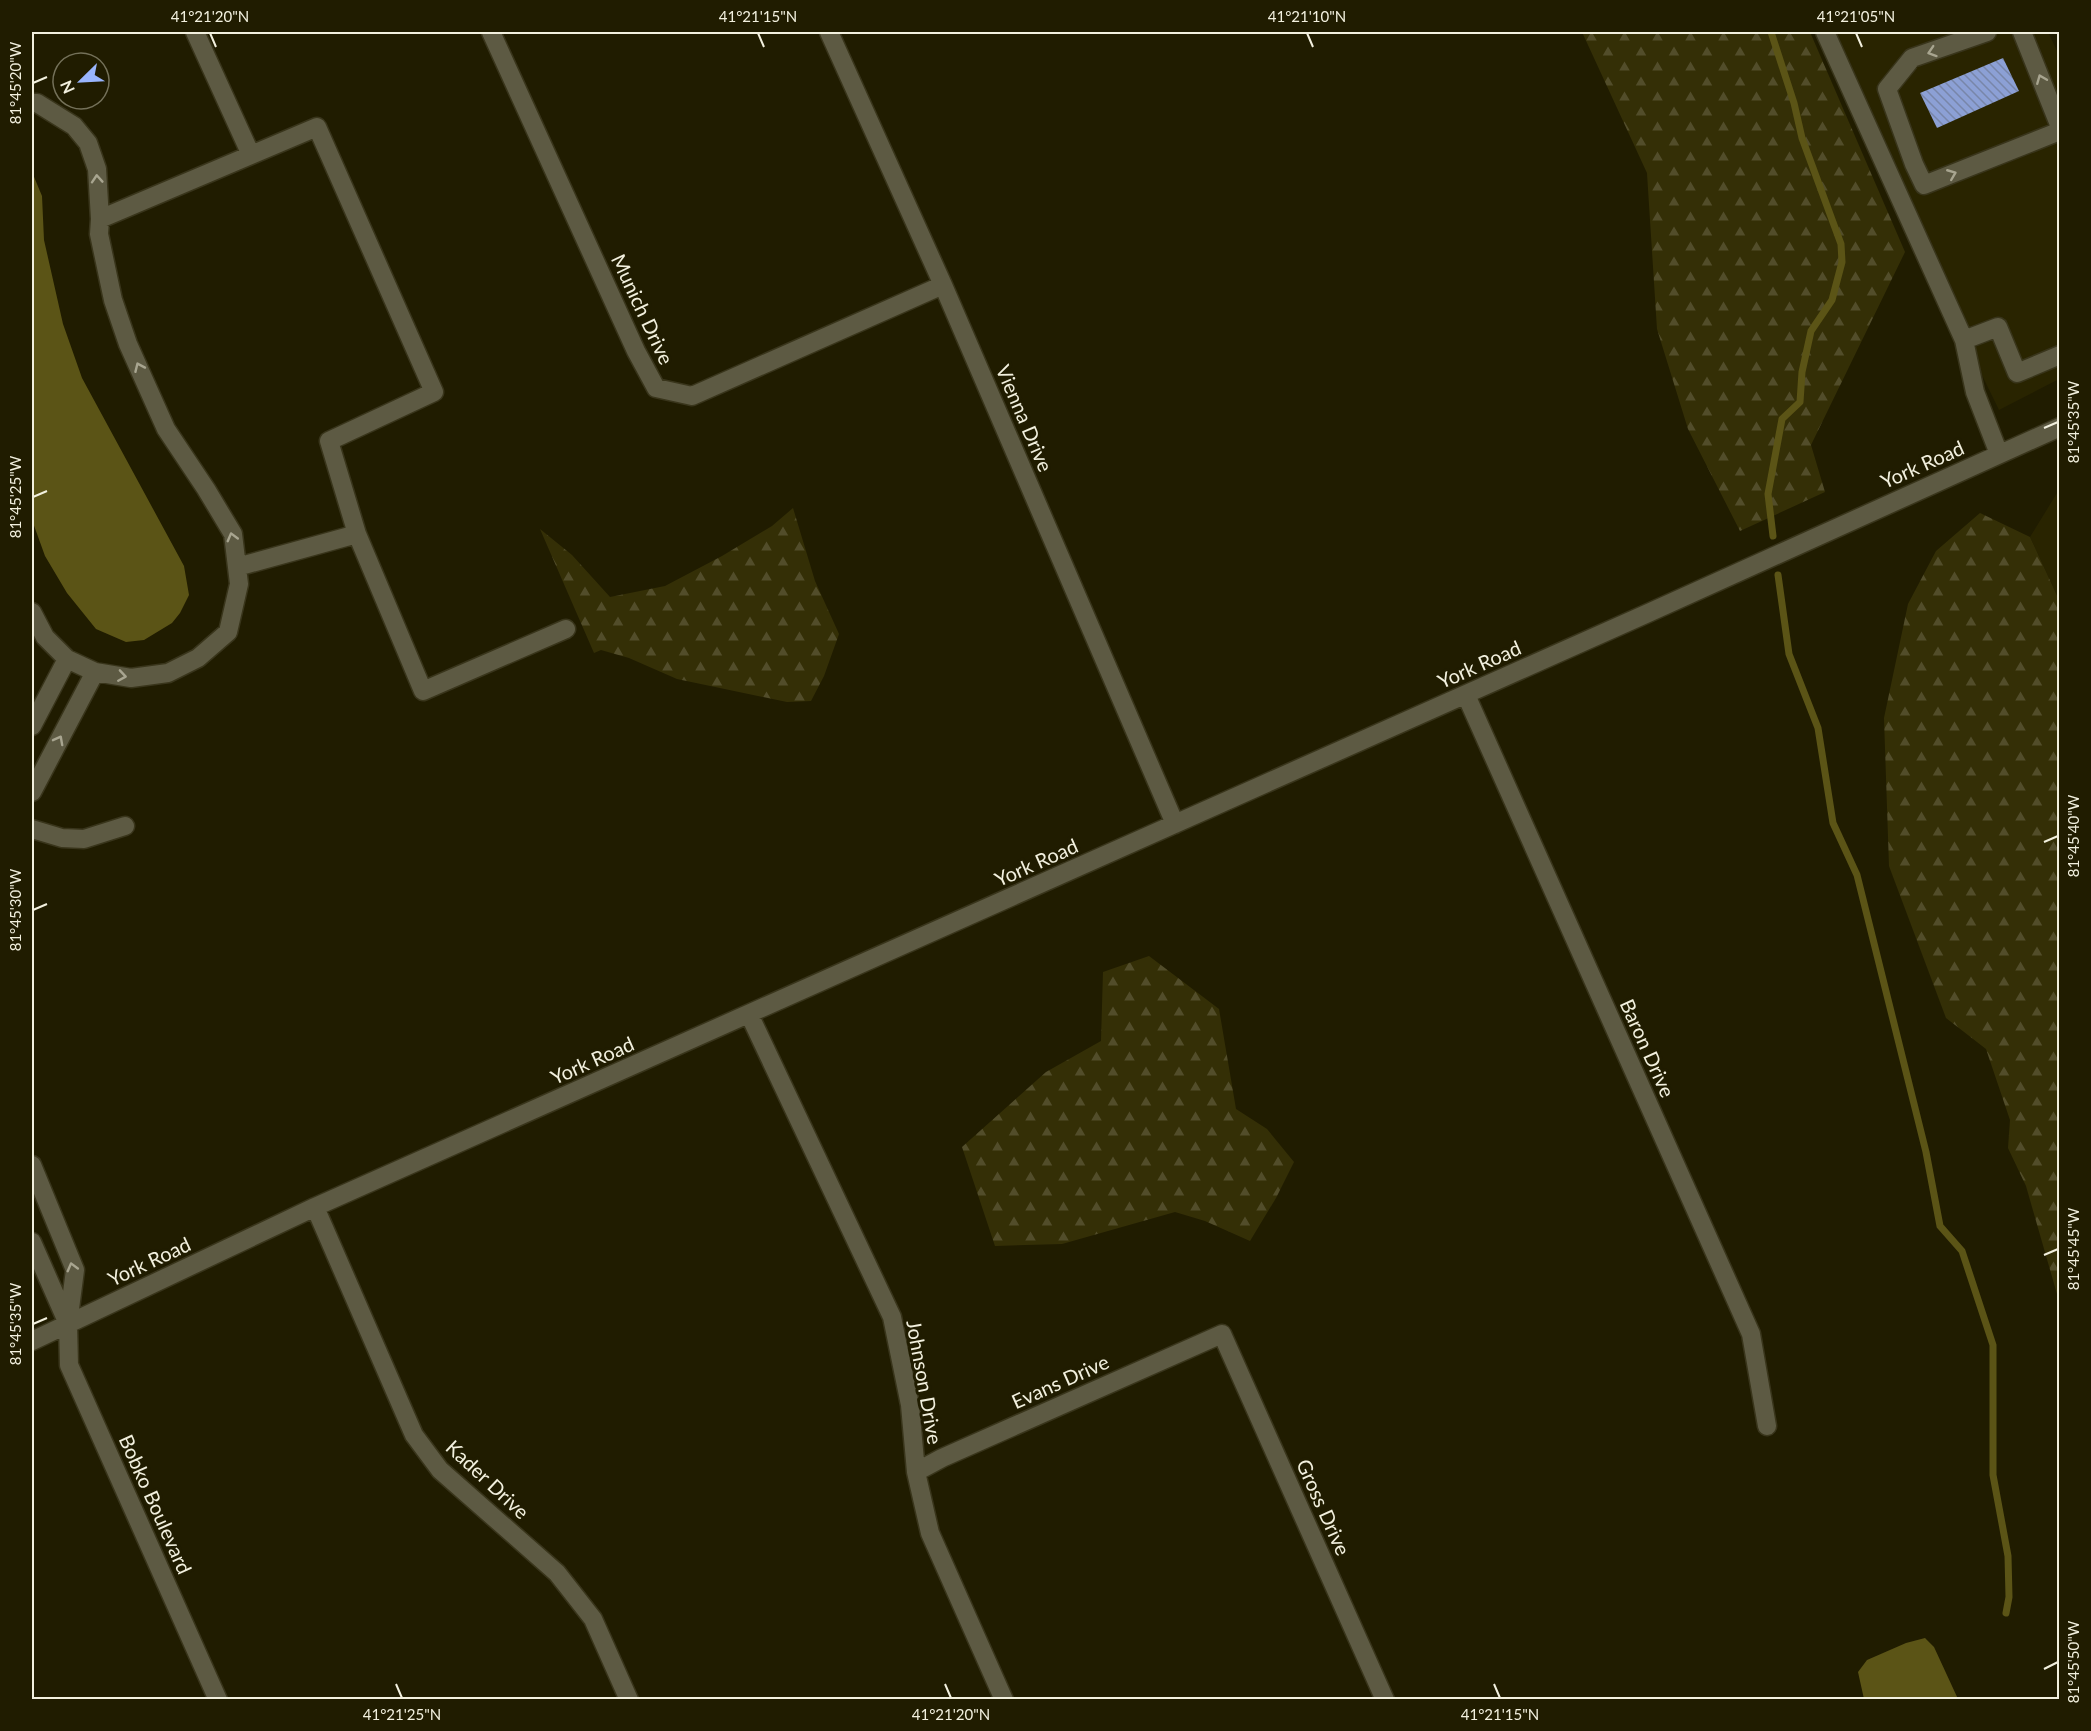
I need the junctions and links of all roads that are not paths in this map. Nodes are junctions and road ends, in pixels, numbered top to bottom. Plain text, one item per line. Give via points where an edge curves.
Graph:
1 (195, 32) edge
2 (491, 32) edge
3 (829, 32) edge
4 (1987, 32) edge
5 (2022, 32) edge
6 (1830, 33) edge
7 (32, 103) edge
8 (2060, 129) edge
9 (251, 155) junction
10 (1924, 185) junction
11 (1899, 196) junction
12 (100, 219) junction
13 (943, 285) junction
14 (1964, 340) junction
15 (2060, 355) edge
16 (2060, 427) edge
17 (1999, 454) junction
18 (357, 534) junction
19 (237, 567) junction
20 (32, 612) edge
21 (566, 629) dead end
22 (67, 659) junction
23 (95, 672) junction
24 (1467, 695) junction
25 (32, 726) edge
26 (32, 792) edge
27 (1175, 824) junction
28 (125, 826) dead end
29 (32, 829) edge
30 (749, 1014) junction
31 (32, 1165) edge
32 (315, 1207) junction
33 (32, 1242) edge
34 (68, 1324) junction
35 (1222, 1334) joint
36 (32, 1341) edge
37 (1767, 1426) dead end
38 (916, 1472) junction
39 (218, 1700) edge
40 (629, 1700) edge
41 (1004, 1700) edge
42 (1385, 1700) edge

1 - 9 street
2 - 13 street, Munich Drive via 656,388 692,396
3 - 13 street, Vienna Drive
4 -> 10 street via 1912,58 1887,89
8 -> 5 street
6 - 11 street
12 -> 7 street via 97,169 88,143 74,126
10 -> 8 street
9 - 12 street
9 - 18 street via 316,127 434,392 329,441
10 - 11 street
11 - 14 street
19 -> 12 street via 232,534 166,429 128,344 113,300 99,234
13 - 27 street, Vienna Drive
14 - 15 street via 1998,327 2017,373
14 - 17 street via 1975,392
16 - 17 street, York Road
17 - 24 street, York Road
18 - 19 street
18 - 21 street via 423,691
23 -> 19 street via 131,678 168,674 198,658 228,632 239,584
20 - 22 street via 45,637
22 - 23 street
22 - 25 street
26 -> 23 street
24 - 27 street, York Road
24 - 37 street, Baron Drive via 1751,1334
27 - 30 street, York Road
28 - 29 street via 84,839 62,838
30 - 32 street, York Road
30 - 38 street, Johnson Drive via 892,1317 910,1405
34 -> 31 street via 75,1270
32 - 34 street, York Road
32 - 40 street, Kader Drive via 414,1435 440,1470 557,1573 593,1619
33 - 34 street
34 - 36 street, York Road
34 - 39 street, Bobko Boulevard via 69,1365
35 - 38 street, Evans Drive
35 - 42 street, Gross Drive
38 - 41 street, Johnson Drive via 930,1533

